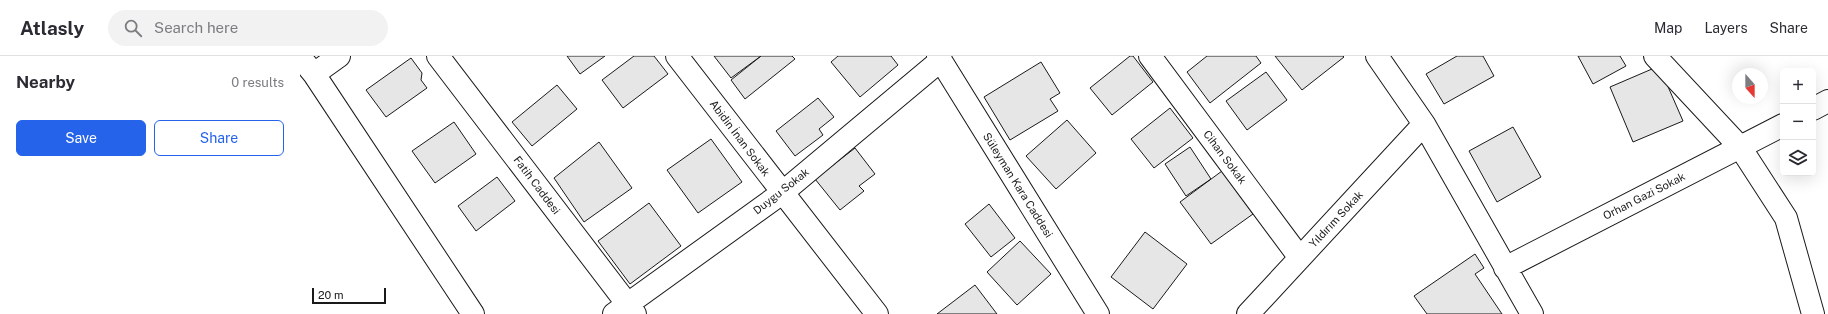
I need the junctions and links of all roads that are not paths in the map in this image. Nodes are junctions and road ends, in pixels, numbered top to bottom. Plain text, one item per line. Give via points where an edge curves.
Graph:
1 (339, 56) edge
2 (438, 56) edge
3 (677, 56) edge
4 (1150, 56) edge
5 (1377, 56) edge
6 (1655, 56) edge
7 (300, 57) edge
8 (940, 58) edge
9 (314, 74) junction
10 (1828, 101) edge
11 (1816, 107) edge
12 (1424, 124) junction
13 (1780, 127) edge
14 (1740, 147) junction
15 (782, 193) junction
16 (1300, 258) junction
17 (1505, 268) junction
18 (625, 311) edge
19 (473, 314) edge
20 (877, 314) edge
21 (1098, 314) edge
22 (1248, 314) edge
23 (1532, 314) edge
24 (1813, 314) edge

1 - 9 street
2 - 18 street, Fatih Caddesi
3 - 15 street, Abidin İnan Sokak
4 - 16 street, Cihan Sokak
5 - 12 street
6 - 14 street
7 - 9 street
8 - 15 street, Duygu Sokak
8 - 21 street, Süleyman Kara Caddesi
9 - 19 street
10 - 11 street
12 - 16 street, Yıldırım Sokak
12 - 17 street
13 - 14 street, Orhan Gazi Sokak
14 - 17 street, Orhan Gazi Sokak
14 - 24 street via 1786,218
15 - 18 street, Duygu Sokak
15 - 20 street, Abidin İnan Sokak
16 - 22 street, Yıldırım Sokak
17 - 23 street

